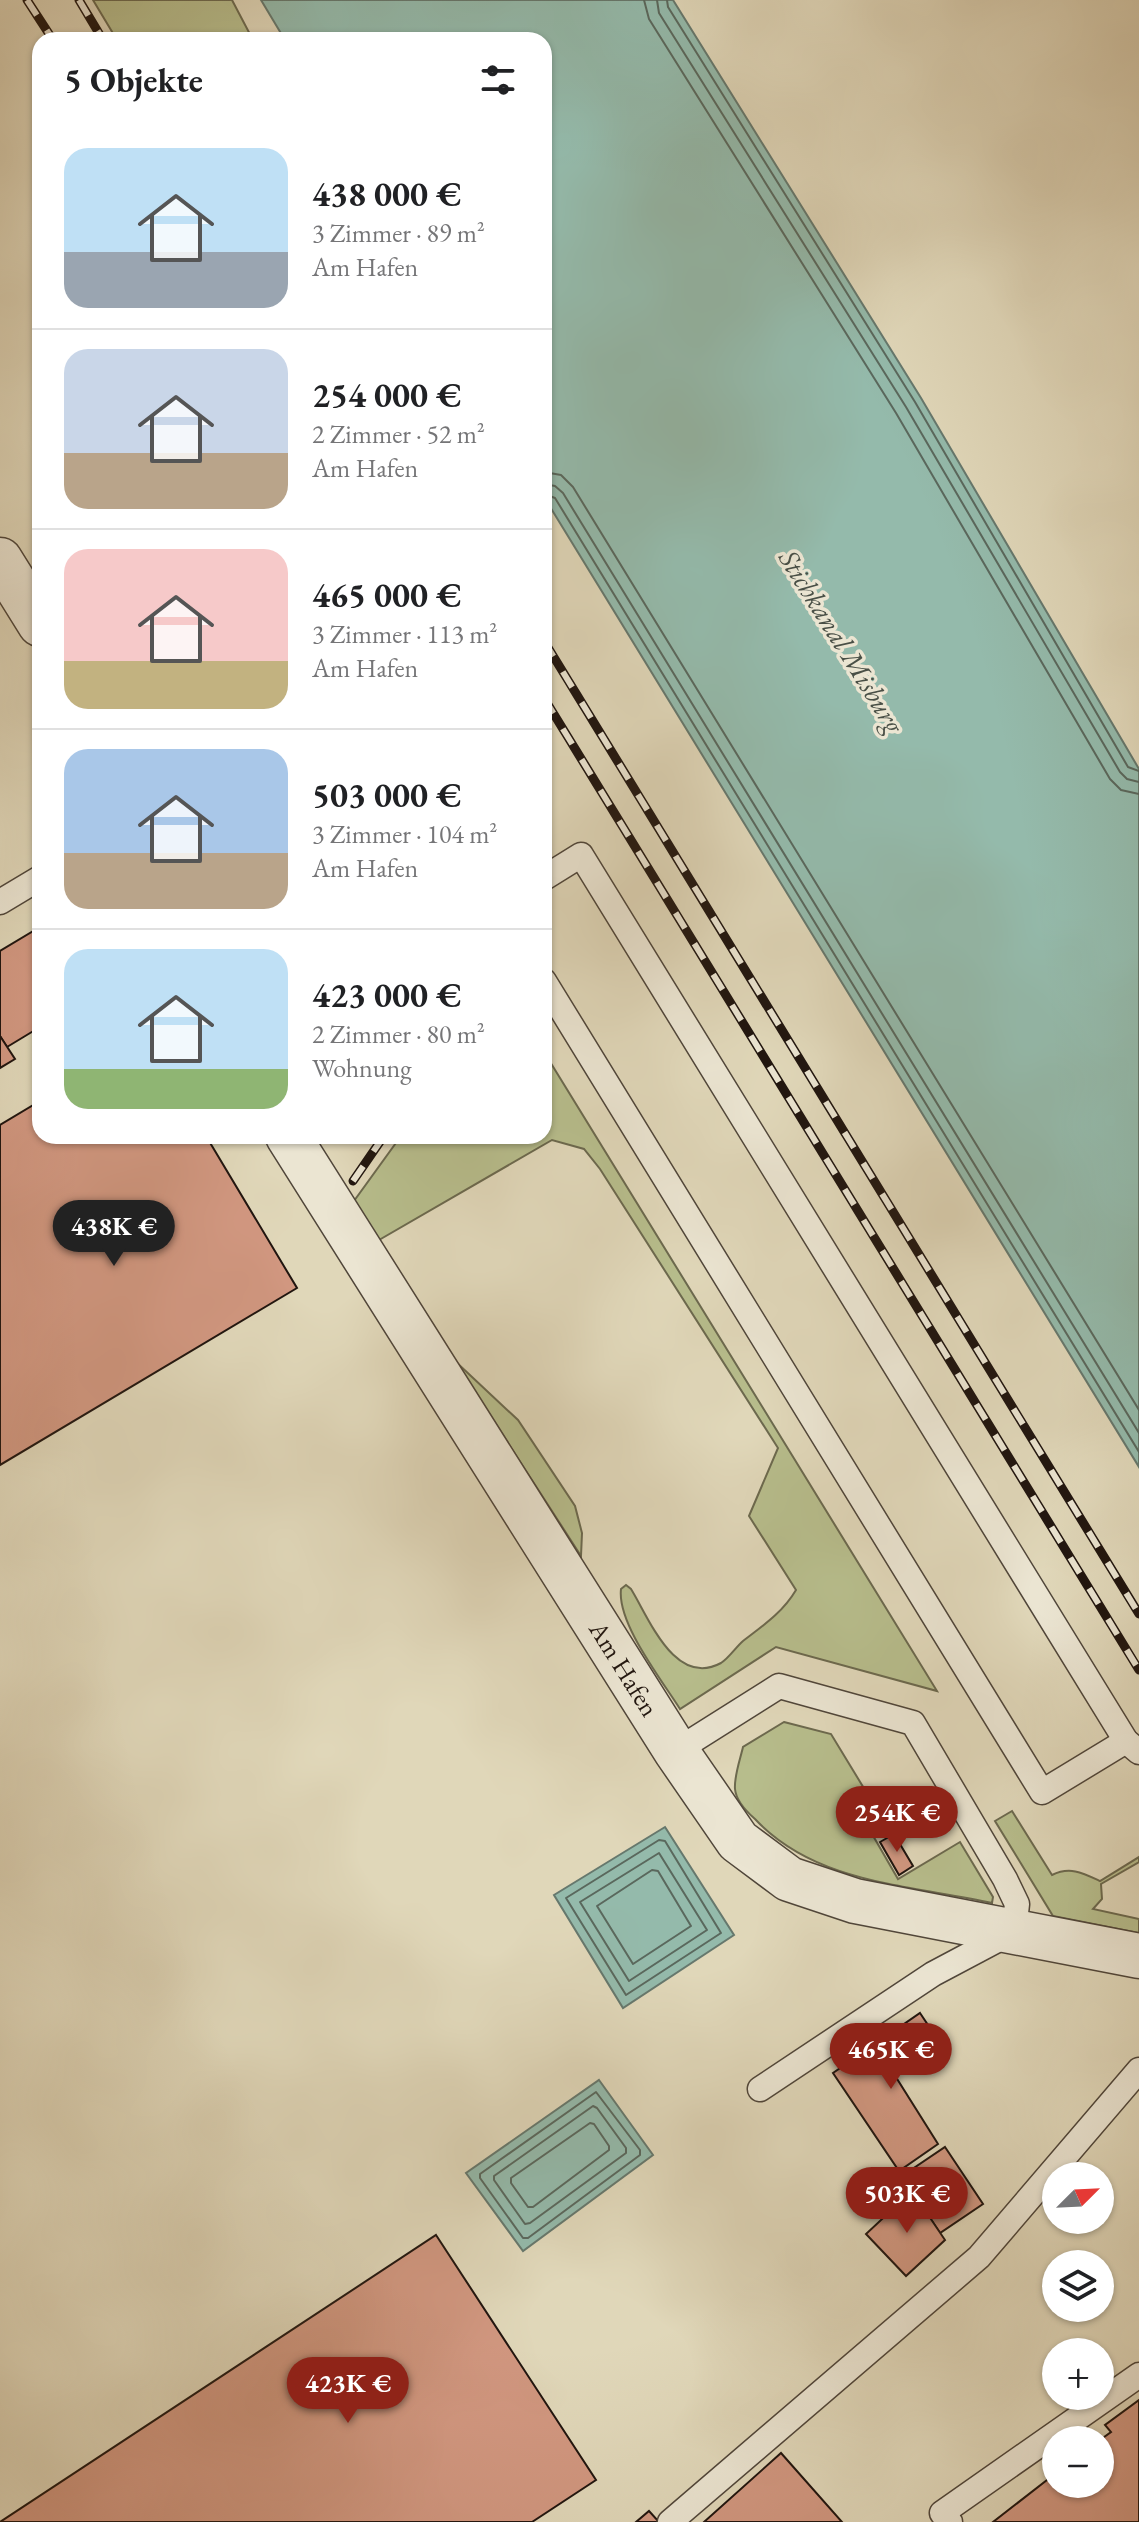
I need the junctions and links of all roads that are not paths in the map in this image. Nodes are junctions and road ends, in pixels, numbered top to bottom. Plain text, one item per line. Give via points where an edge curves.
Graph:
1 (0, 560) edge
2 (32, 611) edge
3 (552, 873) edge
4 (32, 883) edge
5 (0, 902) edge
6 (552, 994) edge
7 (293, 1144) edge
8 (1132, 1746) edge
9 (676, 1751) junction
10 (1014, 1931) junction
11 (1139, 1956) edge
12 (1139, 2070) edge
13 (760, 2089) dead end
14 (1139, 2375) edge
15 (670, 2522) edge
16 (950, 2522) edge

1 - 2 street
3 - 8 lane via 581,855
4 - 5 lane
6 - 8 lane via 1042,1792
7 - 9 street, Am Hafen
9 - 10 street, Am Hafen via 738,1841 789,1879 855,1901
9 - 10 lane via 779,1686 913,1723 1005,1879 1017,1904
10 - 11 street, Am Hafen
10 - 13 lane via 933,1974
12 - 15 lane via 979,2257
14 - 16 lane via 942,2513

